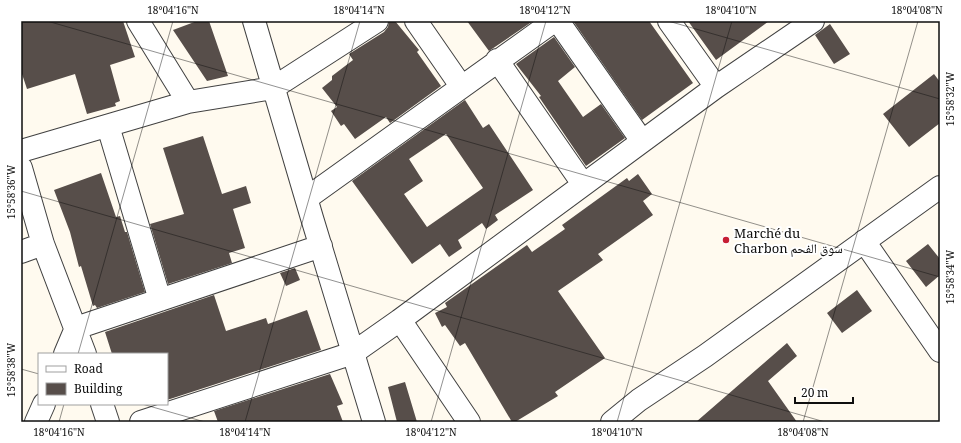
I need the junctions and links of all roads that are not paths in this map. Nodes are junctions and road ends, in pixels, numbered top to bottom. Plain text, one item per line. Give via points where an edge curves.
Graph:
1 (138, 21) edge
2 (254, 21) edge
3 (377, 21) edge
4 (416, 21) edge
5 (554, 21) edge
6 (558, 21) edge
7 (669, 21) edge
8 (813, 21) edge
9 (497, 60) junction
10 (461, 86) junction
11 (716, 87) junction
12 (273, 88) junction
13 (188, 102) junction
14 (108, 126) junction
15 (642, 141) junction
16 (21, 151) edge
17 (21, 168) edge
18 (582, 184) junction
19 (940, 187) edge
20 (309, 208) junction
21 (864, 241) junction
22 (43, 244) junction
23 (321, 246) junction
24 (21, 252) edge
25 (160, 300) junction
26 (400, 320) junction
27 (76, 328) junction
28 (940, 350) edge
29 (65, 353) edge
30 (85, 353) edge
31 (353, 353) junction
32 (44, 405) edge
33 (102, 405) edge
34 (36, 422) edge
35 (108, 422) edge
36 (141, 422) edge
37 (374, 422) edge
38 (469, 422) edge
39 (612, 422) edge

1 - 13 street
2 - 12 street
3 - 12 street
4 - 10 street
5 - 9 street
6 - 15 street
7 - 11 street
8 - 11 street
9 - 10 street
9 - 18 street
10 - 20 street
11 - 15 street
12 - 13 street
12 - 20 street
13 - 14 street
14 - 16 street
14 - 25 street
15 - 18 street
17 - 22 street
18 - 26 street
19 - 21 street
20 - 23 street
21 - 28 street
21 - 39 street via 705,356 639,400
22 - 24 street
22 - 27 street
23 - 25 street
23 - 31 street
25 - 27 street
26 - 31 street
26 - 38 street
27 - 29 street
27 - 30 street
31 - 36 street
31 - 37 street
32 - 34 street
33 - 35 street

